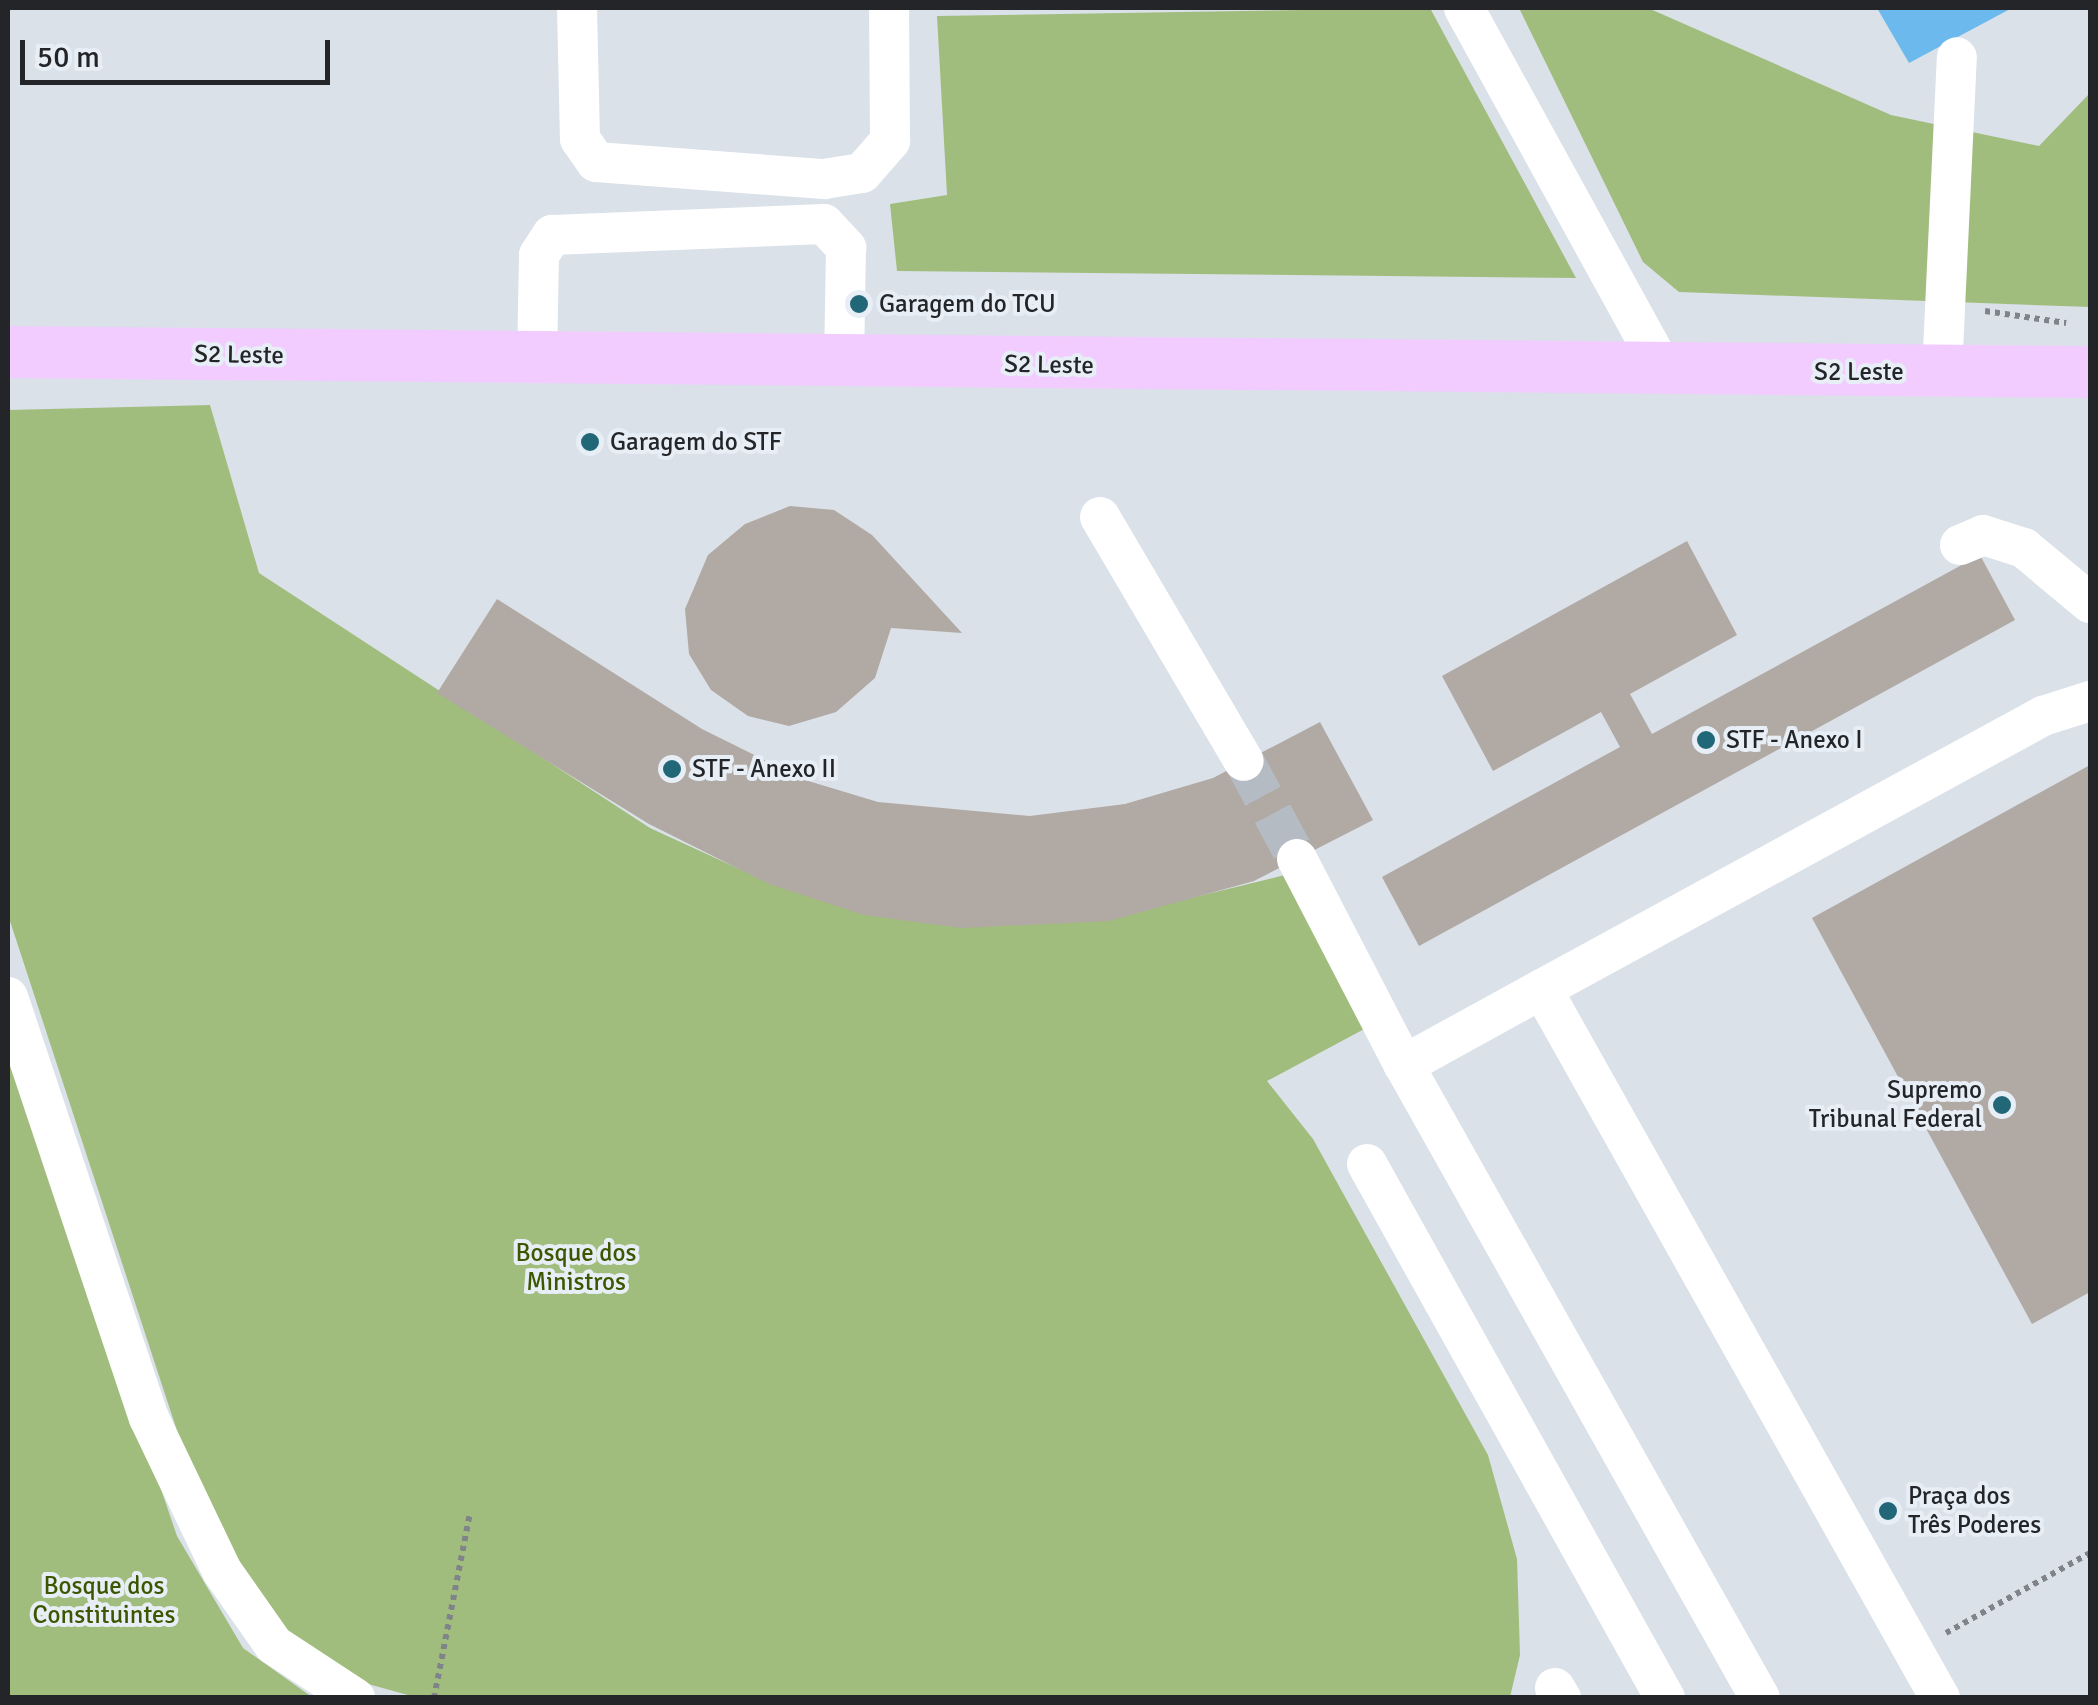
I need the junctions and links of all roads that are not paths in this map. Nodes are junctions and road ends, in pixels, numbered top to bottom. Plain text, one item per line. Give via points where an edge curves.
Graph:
1 (577, 8) edge
2 (889, 8) edge
3 (1464, 8) edge
4 (1957, 57) dead end
5 (8, 352) edge
6 (537, 359) junction
7 (844, 363) junction
8 (1665, 372) junction
9 (1942, 372) junction
10 (2090, 372) edge
11 (1100, 517) dead end
12 (1960, 545) dead end
13 (2090, 603) edge
14 (2090, 701) edge
15 (1244, 761) tunnel mouth
16 (1296, 860) tunnel mouth
17 (1542, 989) junction
18 (8, 997) edge
19 (1404, 1065) junction
20 (1368, 1164) dead end
21 (355, 1698) edge
22 (1665, 1698) edge
23 (1760, 1698) edge
24 (1940, 1698) edge

1 - 2 lane via 578,116 596,162 824,179 862,173 890,141
3 - 8 lane
4 - 9 lane
5 - 6 main road, S2 Leste
6 - 7 main road, S2 Leste
6 - 7 lane via 539,254 552,235 824,224 846,248
7 - 8 main road, S2 Leste
8 - 9 main road, S2 Leste
9 - 10 main road, S2 Leste
11 - 15 lane
12 - 13 lane via 1983,535 2024,548
14 - 17 lane via 2043,716
16 - 19 lane
17 - 19 lane
17 - 24 lane
18 - 21 lane via 149,1418 222,1571 274,1645
19 - 23 lane
20 - 22 lane

